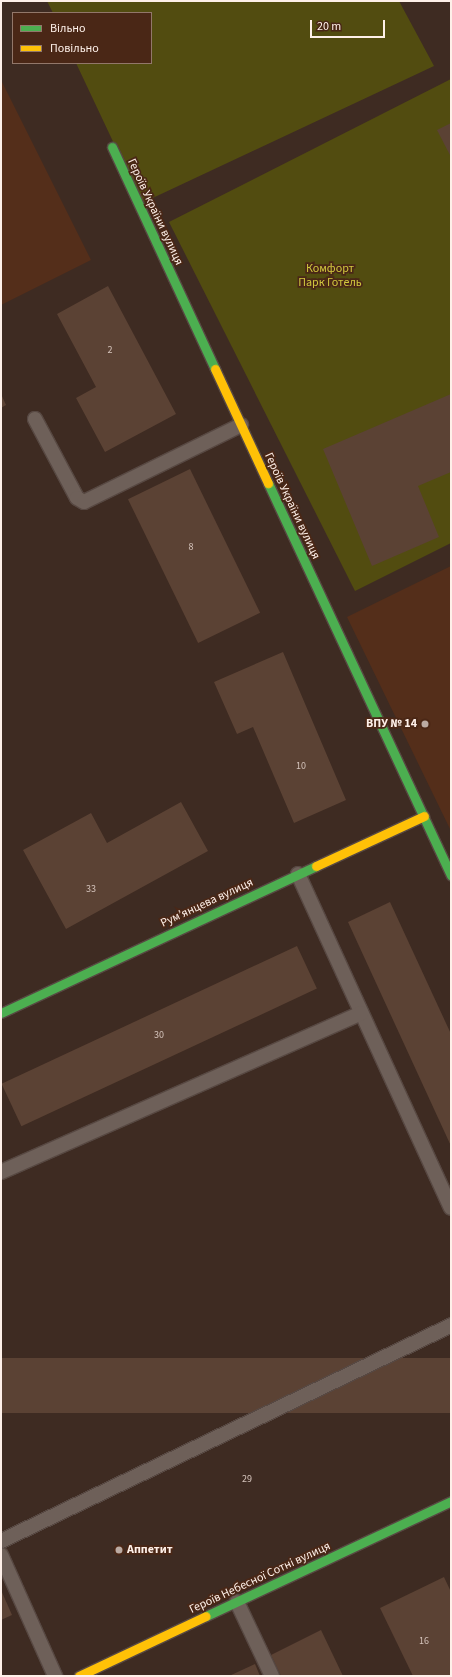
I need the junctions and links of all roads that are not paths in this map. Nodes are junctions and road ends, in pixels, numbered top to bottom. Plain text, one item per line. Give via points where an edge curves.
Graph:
1 (112, 147) dead end
2 (35, 419) dead end
3 (241, 425) junction
4 (424, 816) junction
5 (298, 874) junction
6 (451, 875) edge
7 (1, 1013) edge
8 (361, 1013) junction
9 (1, 1172) edge
10 (451, 1208) edge
11 (451, 1325) edge
12 (451, 1501) edge
13 (1, 1541) edge
14 (1, 1555) edge
15 (237, 1602) junction
16 (55, 1676) edge
17 (79, 1676) edge
18 (272, 1676) edge

1 - 3 street, Героїв України вулиця
2 - 3 lane via 77,498 84,502
3 - 4 street, Героїв України вулиця
4 - 5 street, Рум’янцева вулиця
4 - 6 street, Героїв України вулиця
5 - 7 street, Рум’янцева вулиця
5 - 8 lane
8 - 9 lane
8 - 10 lane
11 - 13 lane
12 - 15 street, Героїв Небесної Сотні вулиця
14 - 16 lane
15 - 17 street, Героїв Небесної Сотні вулиця
15 - 18 lane

